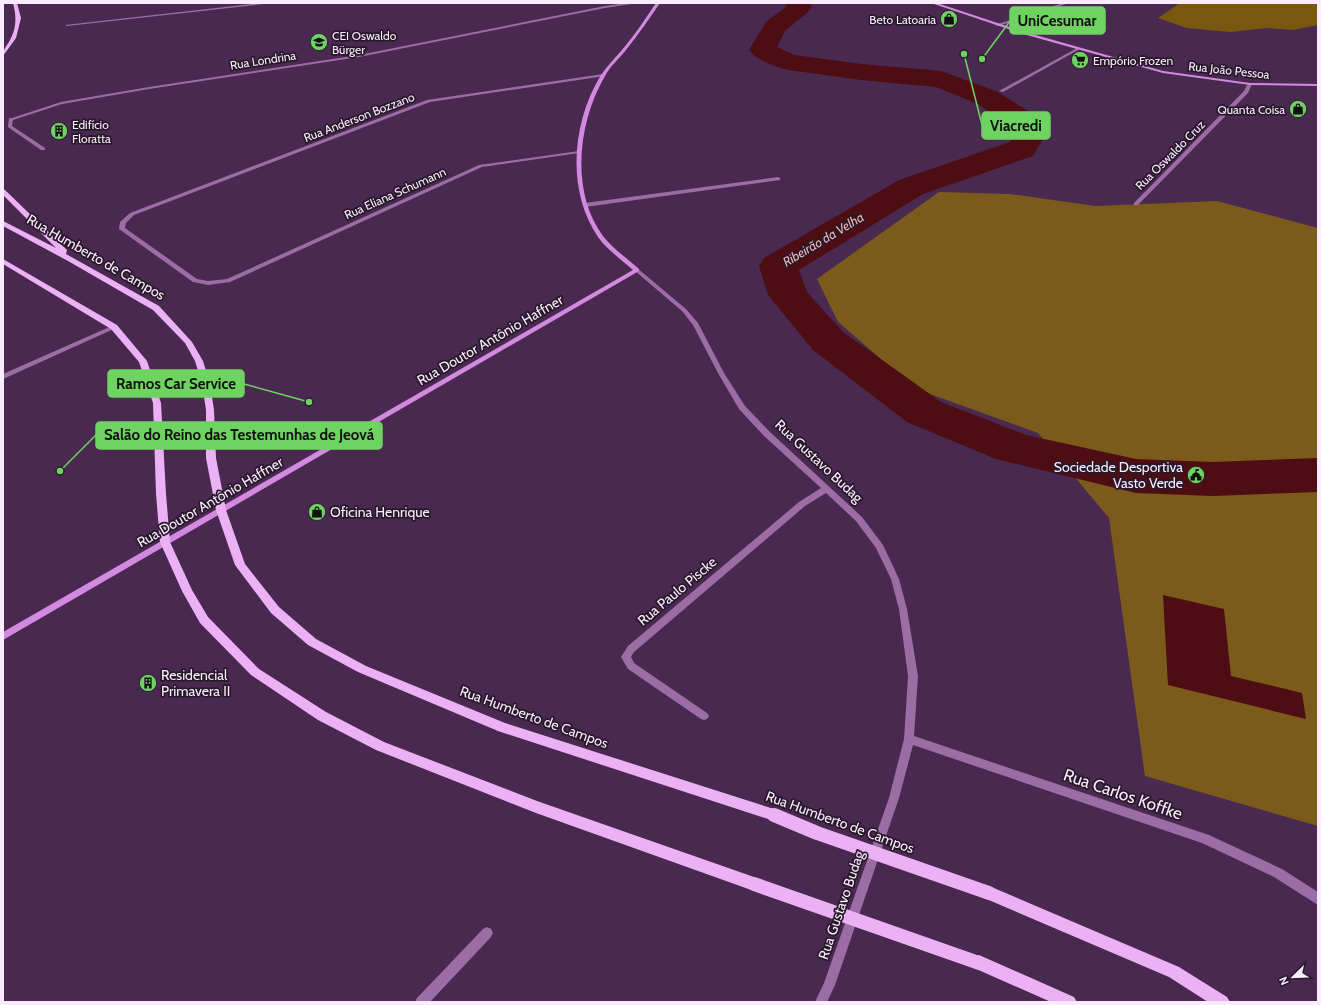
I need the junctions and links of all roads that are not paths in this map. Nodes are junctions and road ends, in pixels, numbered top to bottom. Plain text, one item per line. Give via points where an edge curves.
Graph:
1 (15, 3) edge
2 (271, 3) edge
3 (636, 3) edge
4 (658, 3) edge
5 (933, 3) edge
6 (1067, 3) edge
7 (67, 25) dead end
8 (997, 25) junction
9 (1078, 49) junction
10 (3, 54) edge
11 (603, 75) junction
12 (1250, 84) junction
13 (1318, 85) edge
14 (1001, 91) dead end
15 (43, 149) dead end
16 (579, 152) junction
17 (778, 179) dead end
18 (3, 191) edge
19 (1136, 204) dead end
20 (585, 205) junction
21 (132, 214) joint
22 (3, 223) edge
23 (71, 259) junction
24 (3, 261) edge
25 (637, 270) junction
26 (114, 327) junction
27 (3, 376) edge
28 (826, 488) junction
29 (221, 510) junction
30 (165, 542) junction
31 (3, 636) edge
32 (704, 716) dead end
33 (909, 739) junction
34 (1318, 899) edge
35 (487, 933) dead end
36 (421, 1002) edge
37 (821, 1002) edge
38 (1069, 1002) edge
39 (1222, 1002) edge

1 - 10 main road via 19,18 14,38
2 - 7 street
3 - 15 street, Rua Londrina via 359,56 61,103 11,119 10,126
4 - 11 street, Rua Gustavo Budag
5 - 8 street, Rua João Pessoa
6 - 8 street
8 - 9 street, Rua João Pessoa
9 - 12 street, Rua João Pessoa via 1163,72
9 - 14 street
11 - 16 street, Rua Gustavo Budag via 585,115
11 - 21 street, Rua Anderson Bozzano via 429,101
12 - 13 street, Rua João Pessoa
12 - 19 street, Rua Oswaldo Cruz via 1246,92
16 - 20 street, Rua Gustavo Budag
16 - 21 street, Rua Eliana Schumann via 481,166 228,281 195,281 122,229 123,222
17 - 20 street
18 - 23 main road
20 - 25 street, Rua Gustavo Budag via 600,236
22 - 23 main road, Rua Humberto de Campos
23 - 29 main road, Rua Humberto de Campos via 156,308 188,342 199,361 206,384 210,410 211,458
24 - 26 main road
25 - 28 street, Rua Gustavo Budag via 684,310 696,324 742,407 767,434
25 - 29 street, Rua Doutor Antônio Haffner
26 - 27 street
26 - 30 main road via 143,361 157,403
28 - 32 street, Rua Paulo Piscke via 802,504 631,649 626,657 632,666
28 - 33 street, Rua Gustavo Budag via 859,518 880,547 895,579 903,609 913,676
29 - 30 street, Rua Doutor Antônio Haffner
29 - 39 main road, Rua Humberto de Campos, bridge via 240,565 275,610 312,642 362,669 502,727 774,815 989,893 1174,972
30 - 31 street, Rua Doutor Antônio Haffner
30 - 38 main road, bridge via 187,591 204,620 255,672 322,716 380,746 529,804 979,963
33 - 34 street, Rua Carlos Koffke via 1205,839 1278,873
33 - 37 street, Rua Gustavo Budag via 894,798
35 - 36 street

